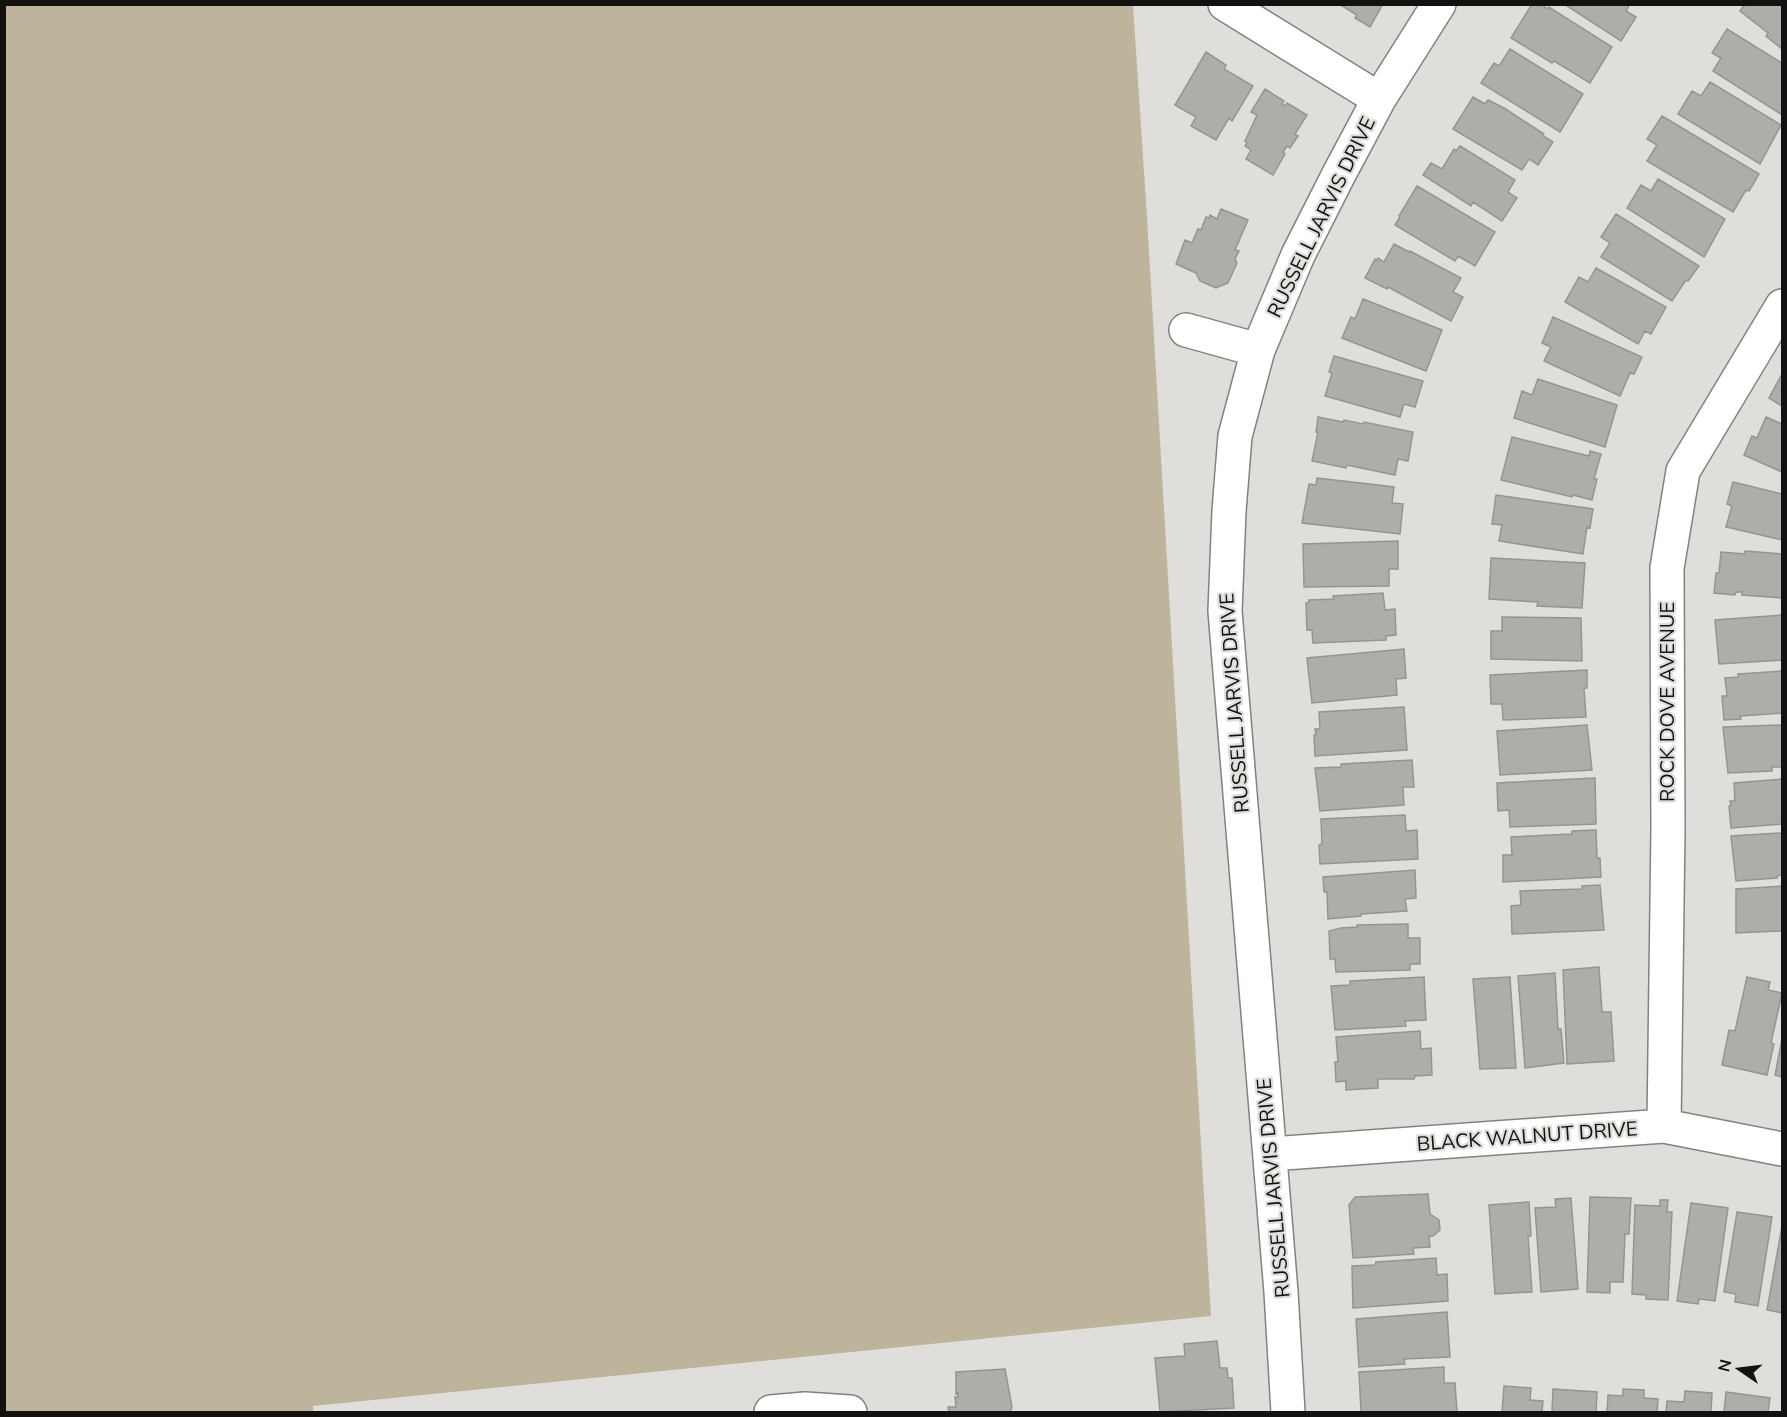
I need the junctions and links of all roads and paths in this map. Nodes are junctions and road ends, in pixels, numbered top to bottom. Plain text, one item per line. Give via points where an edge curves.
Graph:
1 (1225, 4) edge
2 (1439, 4) edge
3 (1379, 99) junction
4 (1782, 306) edge
5 (1186, 330) dead end
6 (1258, 350) junction
7 (1664, 1126) junction
8 (1782, 1149) edge
9 (1270, 1154) junction
10 (771, 1413) edge
11 (850, 1413) edge
12 (1288, 1413) edge

1 - 3 street
2 - 3 street, RUSSELL JARVIS DRIVE
3 - 6 street, RUSSELL JARVIS DRIVE via 1298,255
4 - 7 street, ROCK DOVE AVENUE via 1683,471 1666,568
5 - 6 street
6 - 9 street, RUSSELL JARVIS DRIVE via 1235,436 1225,611
7 - 8 street, BLACK WALNUT DRIVE
7 - 9 street, BLACK WALNUT DRIVE
9 - 12 street, RUSSELL JARVIS DRIVE
10 - 11 street via 805,1409

